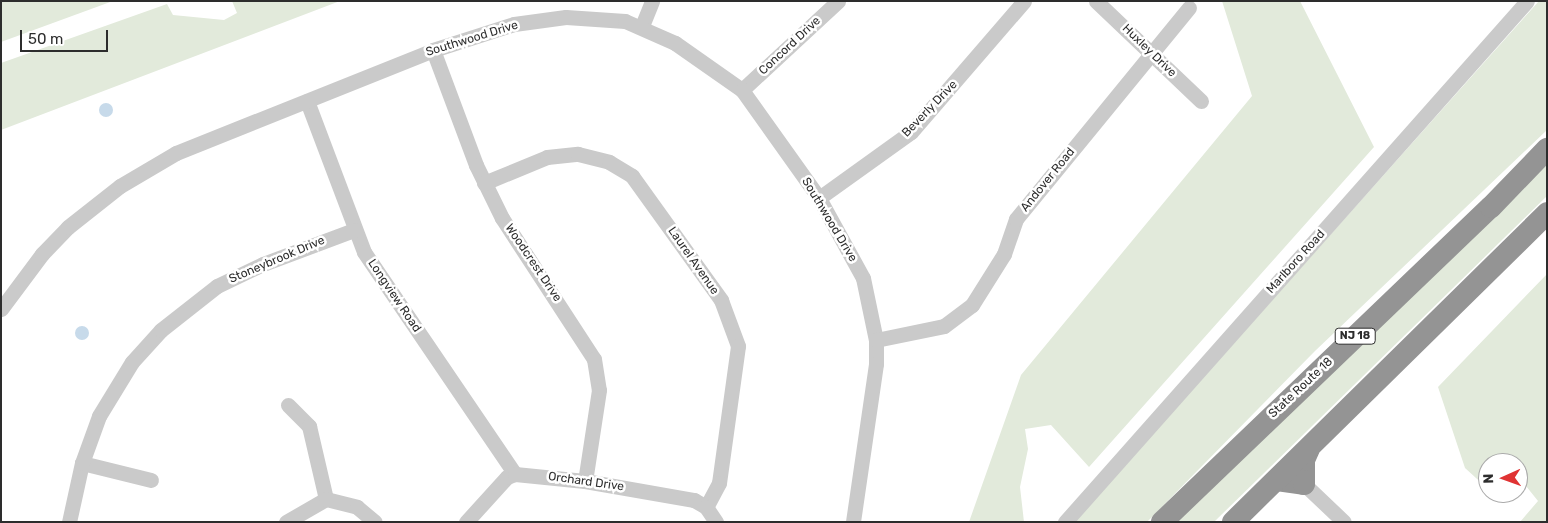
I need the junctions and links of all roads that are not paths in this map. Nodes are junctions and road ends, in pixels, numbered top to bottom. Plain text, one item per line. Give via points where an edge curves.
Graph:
1 (652, 1) edge
2 (838, 1) edge
3 (1024, 1) edge
4 (1096, 1) edge
5 (1527, 1) edge
6 (1189, 8) dead end
7 (642, 26) junction
8 (433, 50) junction
9 (1151, 53) junction
10 (742, 90) junction
11 (1201, 101) dead end
12 (307, 102) junction
13 (1547, 149) edge
14 (484, 183) junction
15 (819, 198) junction
16 (1547, 214) edge
17 (354, 230) junction
18 (3, 301) edge
19 (876, 340) junction
20 (288, 405) dead end
21 (1309, 449) junction
22 (82, 463) junction
23 (515, 474) junction
24 (151, 480) dead end
25 (1277, 480) junction
26 (585, 481) junction
27 (1304, 484) junction
28 (326, 499) junction
29 (706, 507) junction
30 (69, 522) edge
31 (286, 522) edge
32 (375, 522) edge
33 (466, 522) edge
34 (716, 522) edge
35 (853, 522) edge
36 (1065, 522) edge
37 (1162, 522) edge
38 (1233, 522) edge
39 (1344, 522) edge

1 - 7 street
2 - 10 street, Concord Drive
3 - 15 street, Beverly Drive via 911,132
4 - 9 street, Huxley Drive
5 - 36 street, Marlboro Road
6 - 9 street, Andover Road
7 - 8 street, Southwood Drive via 625,21 566,17 514,24
7 - 10 street, Southwood Drive via 683,49
8 - 12 street, Southwood Drive
8 - 14 street, Woodcrest Drive
9 - 11 street, Huxley Drive
9 - 19 street, Andover Road via 1016,219 1004,254 972,305 944,326
10 - 15 street, Southwood Drive
12 - 17 street, Longview Road
12 - 18 street, Southwood Drive via 184,150 120,186 68,227
13 - 37 highway, State Route 18 / NJ 18 via 1491,208
14 - 26 street, Woodcrest Drive via 502,218 594,359 599,390
14 - 29 street, Laurel Avenue via 548,157 578,154 609,162 632,176 721,300 738,346 719,482
15 - 19 street, Southwood Drive via 863,278
16 - 21 highway
17 - 22 street, Stoneybrook Drive via 238,276 217,286 180,312 132,362 116,386 99,416
17 - 23 street, Longview Road via 364,252
19 - 35 street, Southwood Drive via 876,364
20 - 28 street via 309,426
21 - 25 highway
21 - 27 highway via 1304,460
22 - 24 street
22 - 30 street, Stoneybrook Drive
23 - 26 street, Orchard Drive
23 - 33 street via 507,477
25 - 27 highway
25 - 38 highway
26 - 29 street, Orchard Drive via 694,500
27 - 39 street
28 - 31 street
28 - 32 street via 357,507
29 - 34 street

